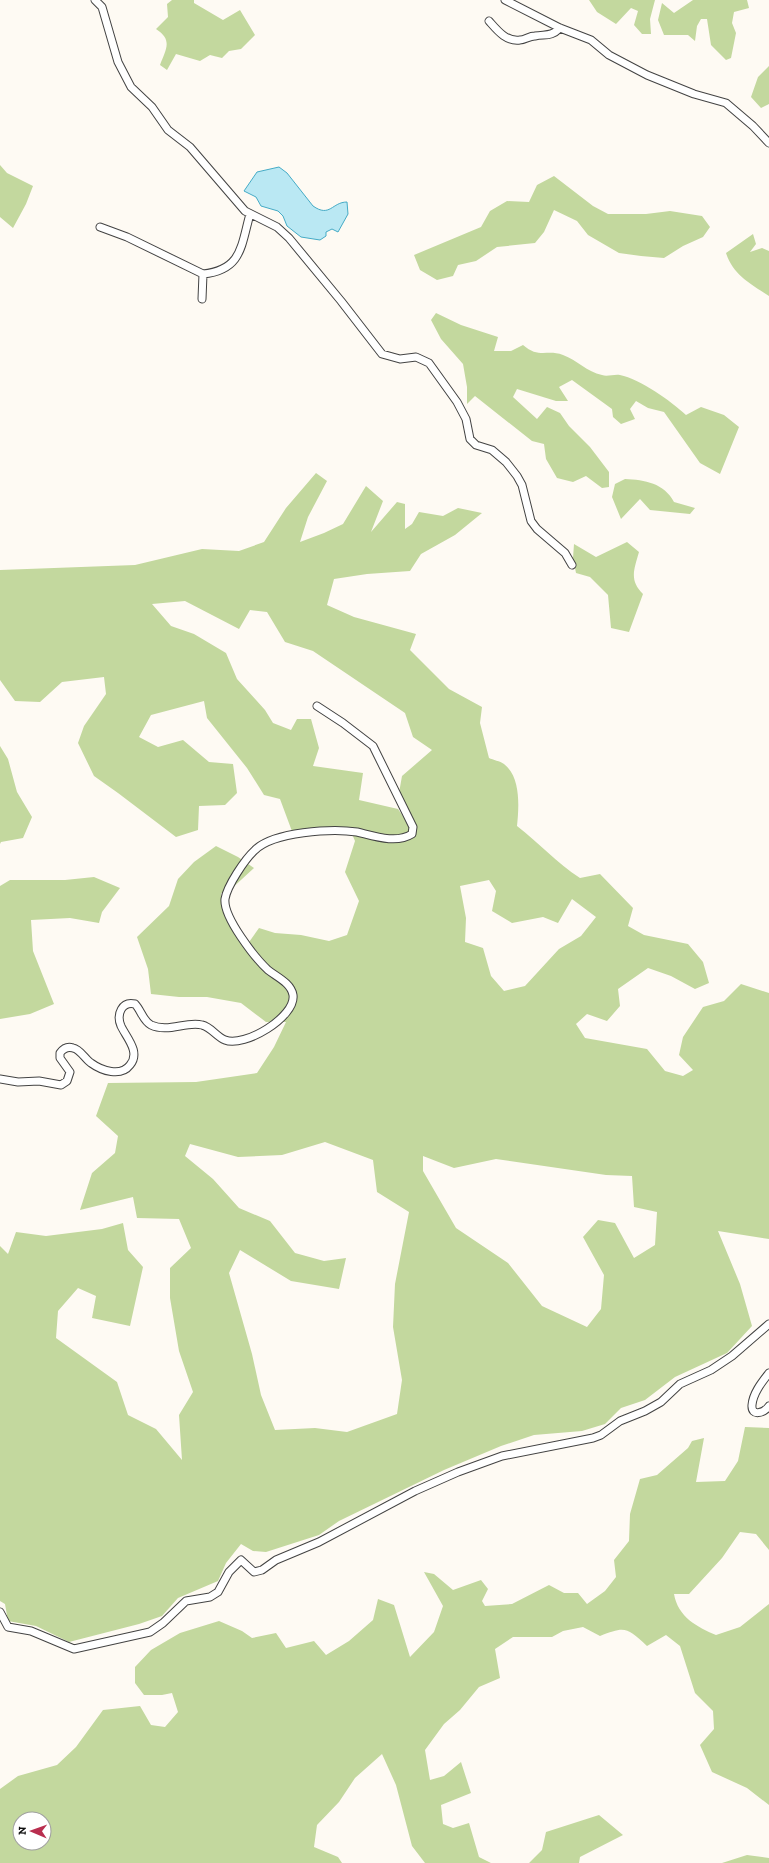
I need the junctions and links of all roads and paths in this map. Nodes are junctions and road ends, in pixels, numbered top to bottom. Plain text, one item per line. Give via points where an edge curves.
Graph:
1 (95, 0) edge
2 (505, 0) edge
3 (489, 21) dead end
4 (560, 28) junction
5 (769, 143) edge
6 (250, 214) junction
7 (100, 227) dead end
8 (203, 274) junction
9 (202, 299) dead end
10 (572, 566) dead end
11 (317, 706) dead end
12 (0, 1079) edge
13 (769, 1324) edge
14 (769, 1373) edge
15 (769, 1406) edge
16 (0, 1612) edge

1 - 6 street via 102,7 118,62 131,87 152,107 168,130 190,147 226,191
2 - 4 street
3 - 4 street via 500,34 513,40 549,36
4 - 5 street via 591,40 609,55 647,75 694,94 726,103
6 - 8 street via 238,255 229,266 214,273
6 - 10 street via 267,220 289,238 382,354 400,359 416,358 429,363 457,402 466,419 470,439 476,445 492,450 518,476 531,521 565,553
7 - 8 street
8 - 9 street
11 - 12 street via 373,746 413,827 412,834 394,839 325,830 286,836 263,844 254,851 233,881 225,898 229,914 236,928 266,968 290,987 293,994 290,1010 281,1020 259,1033 243,1041 235,1041 225,1040 202,1025 158,1028 150,1024 135,1004 129,1003 120,1010 121,1025 132,1046 133,1057 126,1069 117,1072 106,1071 70,1047 60,1053 60,1058 70,1072 67,1081 61,1085
13 - 16 street via 732,1356 711,1370 680,1384 661,1402 620,1421 601,1435 502,1456 458,1472 415,1491 319,1542 276,1560 262,1570 254,1572 241,1560 218,1592 210,1597 186,1601 150,1632 74,1650 31,1631 8,1627
14 - 15 street via 758,1389 752,1406 753,1411 757,1413 762,1413

